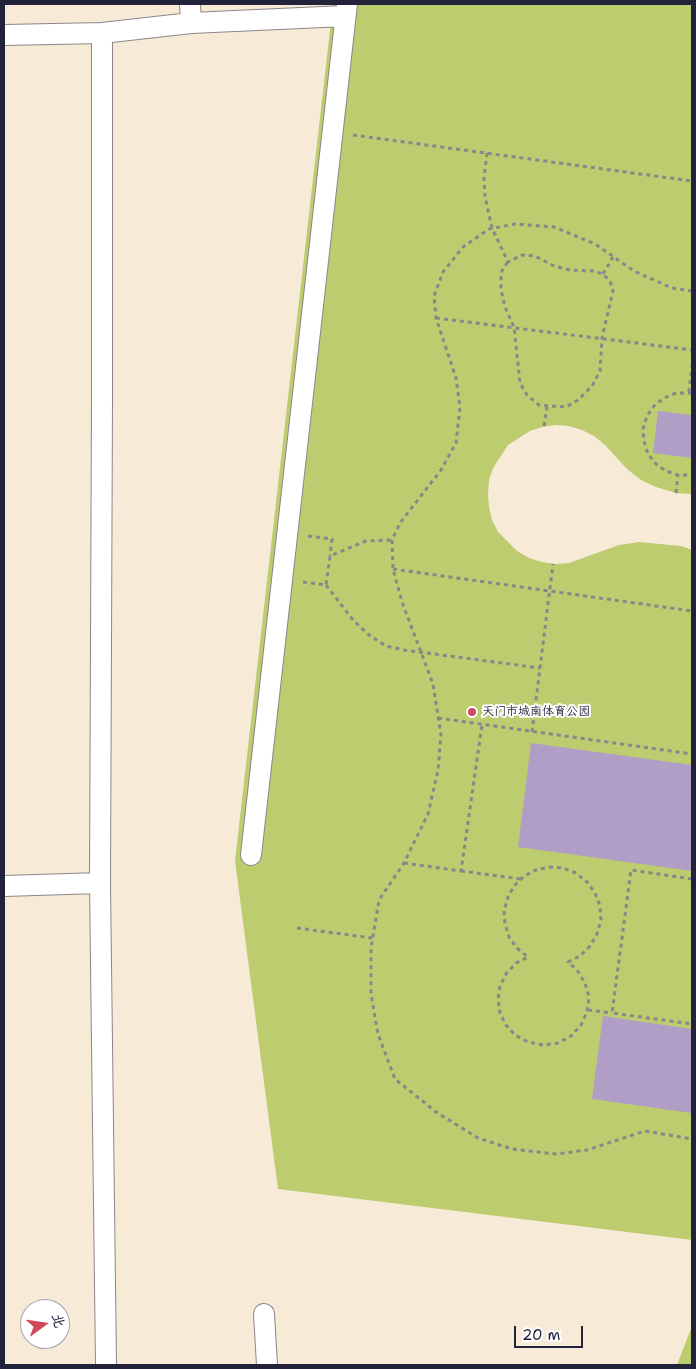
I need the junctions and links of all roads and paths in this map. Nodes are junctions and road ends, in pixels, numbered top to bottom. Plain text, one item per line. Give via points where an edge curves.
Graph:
1 (346, 10) edge
2 (190, 13) edge
3 (102, 33) junction
4 (4, 35) edge
5 (332, 132) junction
6 (487, 153) junction
7 (692, 182) edge
8 (492, 228) junction
9 (613, 257) junction
10 (508, 262) junction
11 (604, 274) junction
12 (692, 291) edge
13 (436, 318) junction
14 (514, 327) junction
15 (602, 338) junction
16 (692, 350) edge
17 (692, 366) edge
18 (690, 393) edge
19 (547, 407) junction
20 (544, 426) dead end
21 (678, 475) junction
22 (692, 475) edge
23 (676, 493) dead end
24 (287, 534) junction
25 (392, 540) junction
26 (330, 556) junction
27 (553, 564) dead end
28 (393, 569) junction
29 (282, 579) junction
30 (326, 585) junction
31 (550, 591) junction
32 (692, 611) edge
33 (421, 653) junction
34 (540, 668) junction
35 (438, 718) junction
36 (482, 725) junction
37 (532, 732) junction
38 (692, 754) edge
39 (251, 855) dead end
40 (404, 863) junction
41 (461, 871) junction
42 (521, 879) junction
43 (692, 879) edge
44 (100, 883) junction
45 (4, 886) edge
46 (297, 928) dead end
47 (372, 938) junction
48 (588, 1010) junction
49 (612, 1013) junction
50 (692, 1024) edge
51 (692, 1138) edge
52 (264, 1314) dead end
53 (106, 1365) edge
54 (267, 1365) edge

1 - 2 street
1 - 5 street
2 - 3 street
3 - 4 street
3 - 44 street
5 - 6 path
5 - 24 street
6 - 7 path
6 - 8 path via 484,197
8 - 9 path via 515,224 554,227 595,244
8 - 10 path
8 - 13 path via 463,247 442,272 434,296
9 - 11 path
9 - 12 path via 634,271 672,288
10 - 11 path via 522,255 535,256 554,266
10 - 14 path via 501,274 501,290
11 - 15 path via 613,290
13 - 14 path
13 - 25 path via 456,378 460,407 456,443 441,470 400,523
14 - 15 path
14 - 19 path via 520,383 527,395
15 - 16 path
15 - 19 path via 600,371 592,386 566,407
17 - 18 path
18 - 21 path via 676,393 664,398 647,416 643,429 648,454 666,471
19 - 20 path
21 - 22 path
21 - 23 path
24 - 26 path via 332,539
24 - 29 street
25 - 26 path via 366,541
25 - 28 path
26 - 30 path
27 - 31 path
28 - 31 path
28 - 33 path
29 - 30 path
29 - 39 street
30 - 33 path via 369,635 386,646
31 - 32 path
31 - 34 path
33 - 34 path
33 - 35 path via 433,684
34 - 37 path
35 - 36 path
35 - 40 path via 441,735 438,770 428,814
36 - 37 path
36 - 41 path
37 - 38 path
40 - 41 path
40 - 47 path via 379,900
41 - 42 path
42 - 48 path via 536,870 563,868 576,873 595,893 601,920 597,934 580,956 568,962 585,982
42 - 48 path via 508,898 505,924 513,943 528,957 511,968 500,986 500,1012 506,1025 528,1042 558,1043 581,1025
43 - 49 path via 631,870
44 - 45 street
44 - 53 street
46 - 47 path
47 - 51 path via 371,994 378,1034 396,1079 436,1112 478,1138 512,1149 556,1154 587,1150 645,1131
48 - 49 path
49 - 50 path
52 - 54 street

